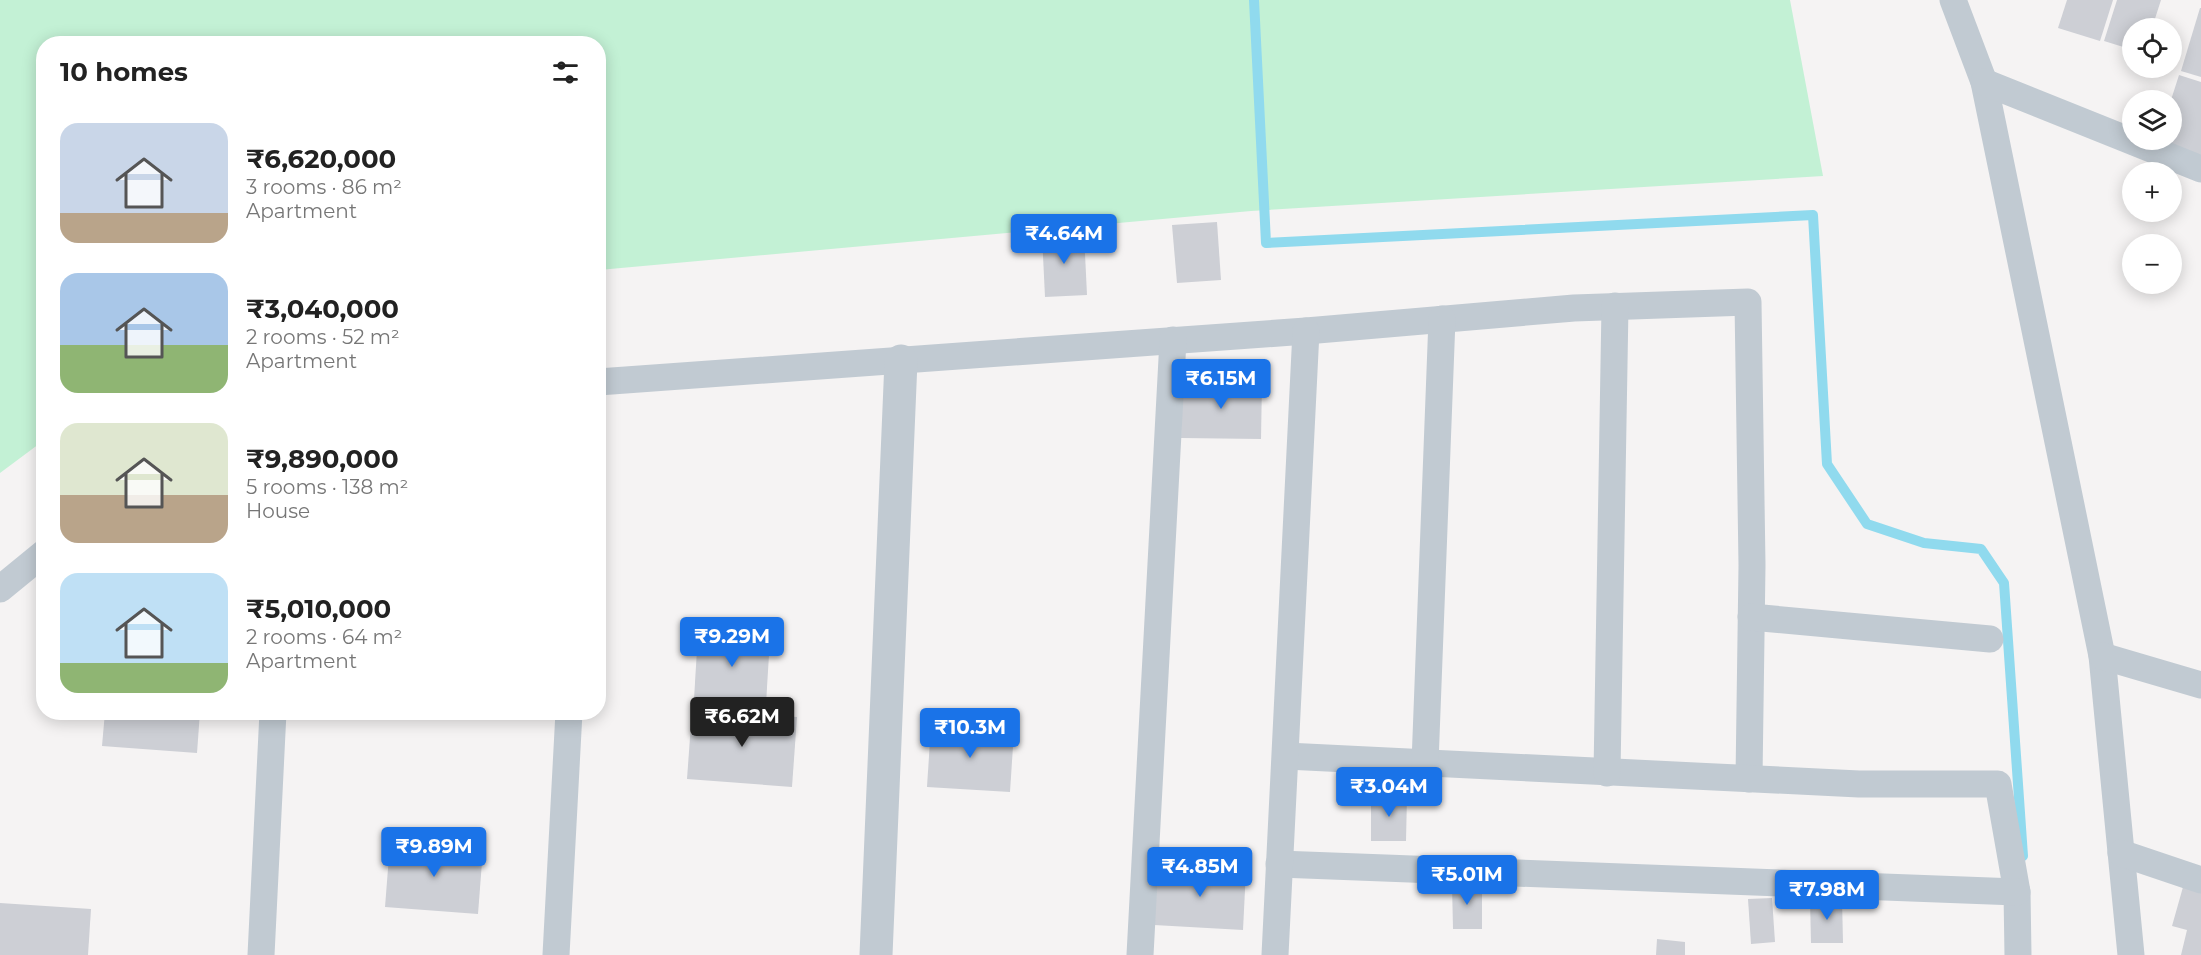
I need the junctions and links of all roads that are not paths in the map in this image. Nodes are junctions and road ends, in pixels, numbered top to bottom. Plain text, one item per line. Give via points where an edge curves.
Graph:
1 (1953, 0) edge
2 (1984, 82) junction
3 (2201, 169) edge
4 (1615, 306) junction
5 (1442, 319) junction
6 (1306, 331) junction
7 (1173, 340) junction
8 (901, 361) junction
9 (606, 381) edge
10 (36, 560) edge
11 (0, 589) edge
12 (1751, 616) junction
13 (1990, 639) dead end
14 (2102, 656) junction
15 (2201, 685) edge
16 (273, 720) edge
17 (569, 720) edge
18 (1286, 756) junction
19 (1425, 763) junction
20 (1607, 773) junction
21 (1749, 779) junction
22 (2121, 853) junction
23 (1278, 864) junction
24 (2201, 880) edge
25 (2017, 892) junction
26 (261, 955) edge
27 (556, 955) edge
28 (876, 955) edge
29 (1140, 955) edge
30 (1275, 955) edge
31 (2019, 955) edge
32 (2131, 955) edge

1 - 2 street
2 - 3 street
2 - 14 street
4 - 5 street
4 - 12 street via 1748,302
4 - 20 street
5 - 6 street
5 - 19 street
6 - 7 street
6 - 18 street
7 - 8 street
7 - 29 street
8 - 9 street
8 - 28 street
10 - 11 street
12 - 13 street
12 - 21 street
14 - 15 street
14 - 22 street
16 - 26 street
17 - 27 street
18 - 19 street
18 - 23 street
19 - 20 street
20 - 21 street
21 - 25 street via 1998,784
22 - 24 street
22 - 32 street
23 - 25 street
23 - 30 street
25 - 31 street

